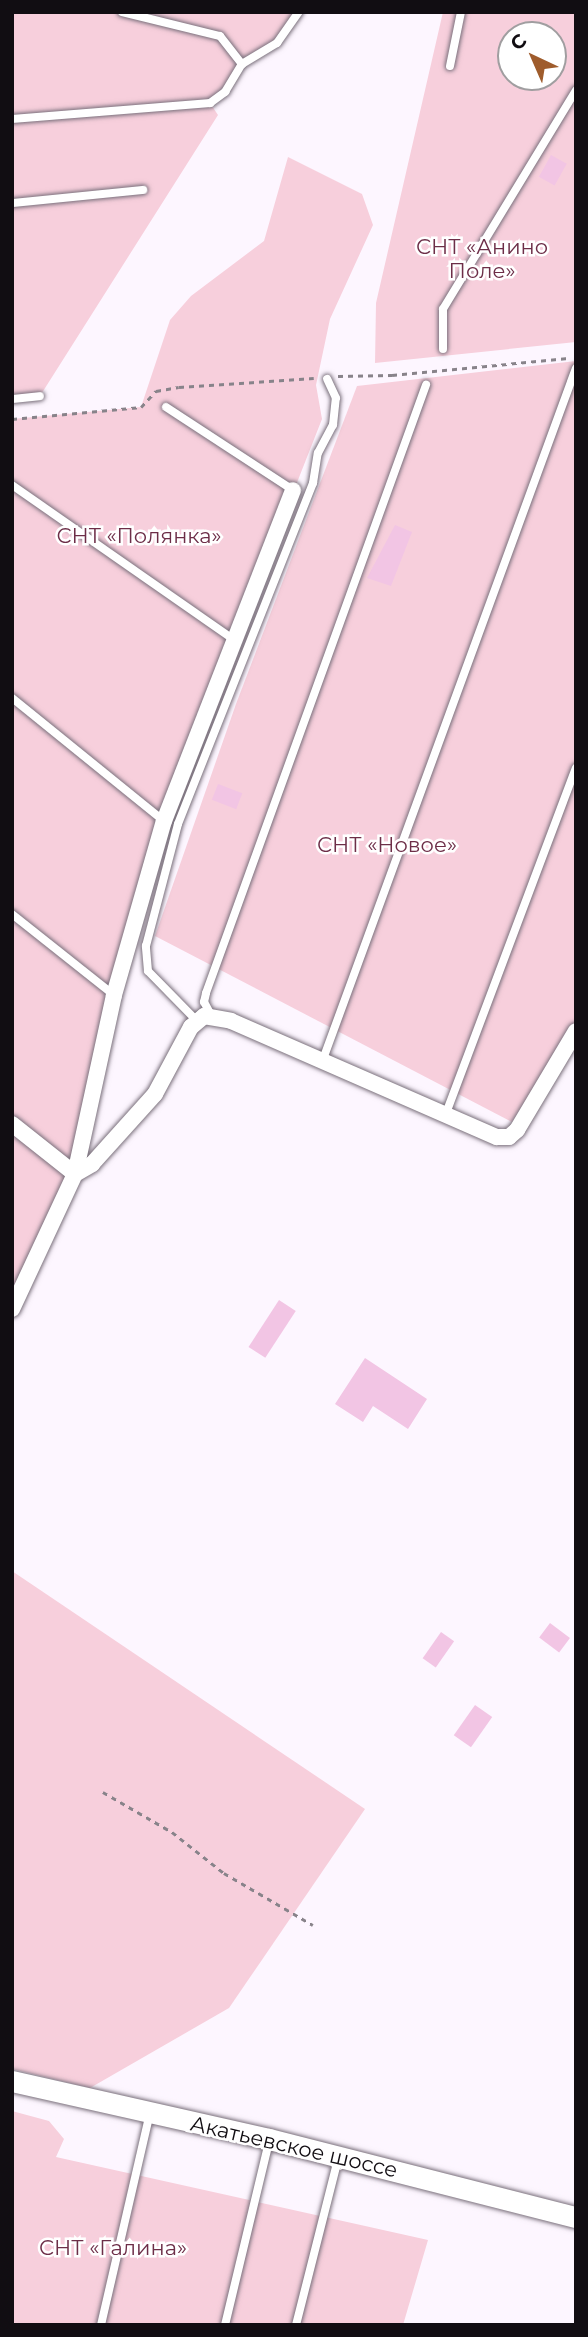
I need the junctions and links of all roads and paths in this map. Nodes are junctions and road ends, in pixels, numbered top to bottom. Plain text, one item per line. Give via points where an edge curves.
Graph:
1 (122, 12) edge
2 (299, 12) edge
3 (461, 12) edge
4 (242, 64) junction
5 (450, 66) dead end
6 (576, 90) edge
7 (12, 119) edge
8 (143, 190) dead end
9 (12, 203) edge
10 (443, 349) dead end
11 (576, 357) edge
12 (576, 368) edge
13 (327, 379) junction
14 (426, 385) dead end
15 (40, 396) dead end
16 (12, 399) edge
17 (166, 407) dead end
18 (12, 419) edge
19 (12, 485) edge
20 (293, 491) joint
21 (234, 640) junction
22 (12, 698) edge
23 (576, 768) edge
24 (164, 821) junction
25 (12, 914) edge
26 (114, 995) junction
27 (205, 1019) junction
28 (576, 1031) edge
29 (322, 1062) junction
30 (445, 1116) junction
31 (12, 1124) edge
32 (75, 1174) junction
33 (12, 1309) edge
34 (103, 1793) dead end
35 (313, 1925) dead end
36 (12, 2081) edge
37 (150, 2113) junction
38 (269, 2139) junction
39 (339, 2156) junction
40 (576, 2217) edge
41 (101, 2325) edge
42 (225, 2325) edge
43 (296, 2325) edge

1 - 4 lane via 220,36
2 - 4 lane via 278,43
3 - 5 lane
4 - 7 lane via 225,92 210,103
6 - 10 lane via 443,309
8 - 9 lane
11 - 13 path
12 - 29 lane
13 - 18 path via 179,387 156,391 141,407
13 - 27 lane via 334,385 336,398 333,425 318,453 313,483 178,824 146,946 148,971
14 - 27 lane via 206,993
15 - 16 lane
17 - 20 lane
19 - 21 lane
20 - 21 street
21 - 24 street
22 - 24 lane
23 - 30 lane
24 - 26 street
25 - 26 lane
26 - 32 street
27 - 29 street
27 - 32 street via 155,1094 92,1164
28 - 30 street via 509,1137 496,1137
29 - 30 street
31 - 32 street
32 - 33 street
34 - 35 path via 172,1832 224,1873
36 - 37 main road, Акатьевское шоссе
37 - 38 main road, Акатьевское шоссе
37 - 41 lane
38 - 39 main road, Акатьевское шоссе
38 - 42 lane
39 - 40 main road, Акатьевское шоссе
39 - 43 lane

